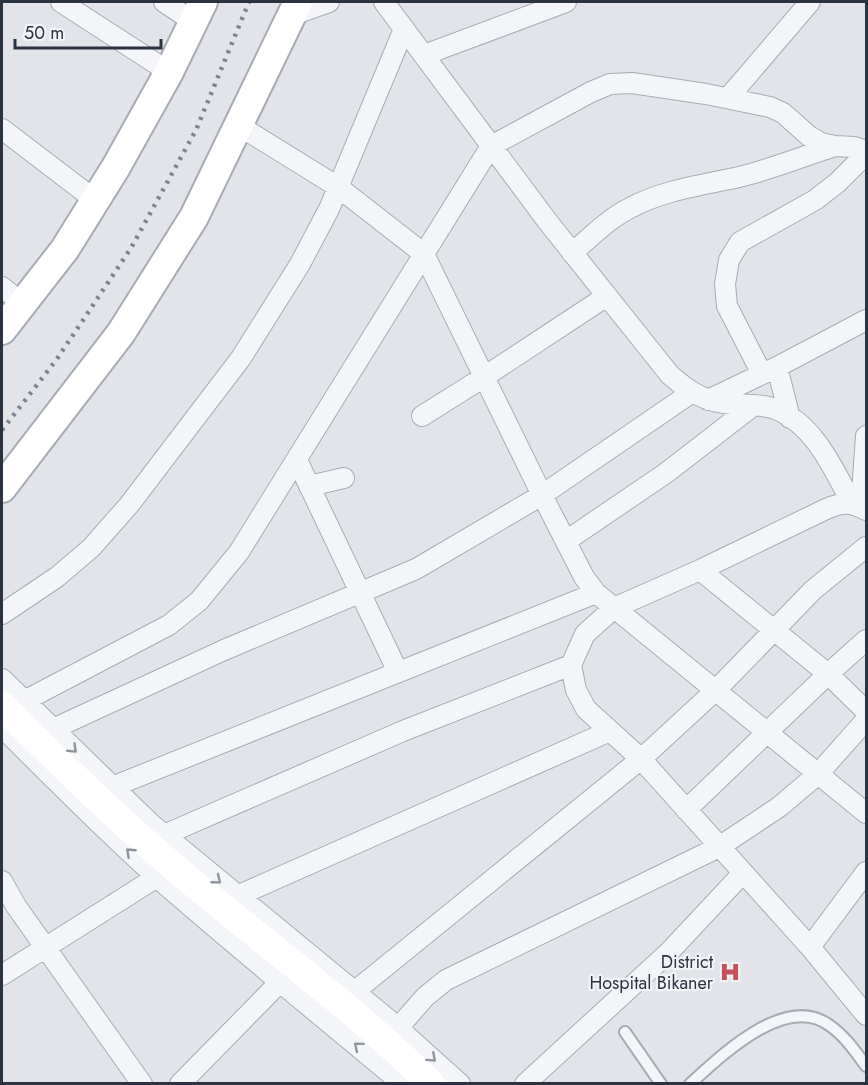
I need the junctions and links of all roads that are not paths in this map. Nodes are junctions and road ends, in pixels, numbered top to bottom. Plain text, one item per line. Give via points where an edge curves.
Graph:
1 (61, 2) edge
2 (164, 2) edge
3 (329, 2) edge
4 (384, 2) edge
5 (566, 2) edge
6 (810, 2) edge
7 (295, 8) edge
8 (199, 12) edge
9 (405, 29) junction
10 (424, 55) junction
11 (169, 72) junction
12 (728, 98) junction
13 (238, 125) junction
14 (2, 129) edge
15 (491, 146) junction
16 (835, 146) junction
17 (867, 152) edge
18 (338, 188) junction
19 (95, 200) junction
20 (572, 253) junction
21 (424, 254) junction
22 (12, 295) edge
23 (607, 296) junction
24 (867, 320) edge
25 (2, 330) edge
26 (770, 371) junction
27 (484, 378) junction
28 (699, 397) junction
29 (754, 405) junction
30 (422, 416) dead end
31 (790, 418) junction
32 (867, 436) edge
33 (297, 460) junction
34 (344, 478) dead end
35 (309, 486) junction
36 (2, 488) edge
37 (542, 495) junction
38 (860, 507) edge
39 (566, 541) junction
40 (867, 547) edge
41 (700, 570) junction
42 (596, 593) junction
43 (361, 594) junction
44 (614, 608) junction
45 (2, 614) edge
46 (775, 630) junction
47 (867, 640) edge
48 (571, 665) junction
49 (398, 672) junction
50 (828, 674) junction
51 (2, 679) edge
52 (716, 690) junction
53 (13, 703) edge
54 (867, 711) edge
55 (867, 720) edge
56 (2, 728) edge
57 (53, 729) junction
58 (610, 731) junction
59 (768, 732) junction
60 (641, 759) junction
61 (818, 774) junction
62 (112, 787) junction
63 (686, 810) junction
64 (867, 813) edge
65 (164, 836) junction
66 (719, 847) junction
67 (867, 872) edge
68 (743, 873) junction
69 (157, 877) junction
70 (2, 881) edge
71 (237, 896) junction
72 (46, 946) junction
73 (810, 947) junction
74 (2, 975) edge
75 (280, 982) junction
76 (354, 992) junction
77 (863, 1004) edge
78 (625, 1032) dead end
79 (394, 1063) edge
80 (867, 1066) edge
81 (142, 1083) edge
82 (180, 1083) edge
83 (431, 1083) edge
84 (460, 1083) edge
85 (525, 1083) edge
86 (661, 1083) edge
87 (690, 1083) edge

1 - 11 street
2 - 8 street
3 - 7 street
4 - 9 street
5 - 10 street
6 - 12 street
7 - 13 street
8 - 11 street
9 - 10 street
9 - 18 street
10 - 15 street
11 - 19 street
12 - 15 street via 632,83 610,84
12 - 16 street via 770,107 809,136
13 - 18 street
13 - 36 street via 194,217 121,333
14 - 19 street
15 - 20 street
15 - 21 street
16 - 17 street
16 - 20 street via 742,176 648,200 629,208
17 - 26 street via 815,200 740,242 729,260 727,306
18 - 21 street
18 - 45 street via 300,264 241,358 129,506 91,548 57,577
19 - 22 street via 65,249
20 - 23 street
21 - 27 street
21 - 33 street
22 - 25 street
23 - 27 street
23 - 28 street via 670,375
24 - 26 street
26 - 28 street
26 - 31 street
27 - 30 street
27 - 37 street
28 - 29 street
28 - 37 street
29 - 31 street via 777,409
29 - 39 street via 666,473
31 - 38 street via 821,448
32 - 38 street
33 - 35 street
33 - 53 street via 239,552 199,601 170,625
34 - 35 street
35 - 43 street
37 - 39 street
37 - 43 street via 416,569
38 - 41 street via 836,505
39 - 42 street
40 - 46 street via 813,590
41 - 44 street
41 - 46 street
42 - 44 street
42 - 49 street
43 - 49 street
43 - 57 street via 224,650
44 - 48 street via 585,634
44 - 52 street
46 - 50 street
46 - 52 street
47 - 50 street
48 - 58 street via 576,690 586,709
48 - 65 street via 403,731
49 - 62 street
50 - 54 street
50 - 59 street
51 - 53 street
52 - 59 street
52 - 60 street
53 - 57 street
53 - 79 street via 108,808
55 - 61 street
69 -> 56 street
57 -> 62 street
58 - 60 street
58 - 71 street
59 - 61 street
59 - 63 street
60 - 63 street
60 - 76 street
61 - 64 street
61 - 66 street via 779,807
62 - 65 street
63 - 66 street
65 -> 71 street
66 - 68 street
66 - 79 street via 446,980 425,996
67 - 73 street
68 - 73 street
68 - 85 street via 669,952
69 - 72 street
69 - 75 street
70 - 72 street
71 - 76 street
72 - 74 street
72 - 81 street
73 - 77 street
79 -> 75 street
75 - 82 street
76 - 79 street
78 - 86 lane
79 - 83 street
79 -> 84 street
80 - 87 lane via 828,1023 809,1017 789,1018 758,1029

